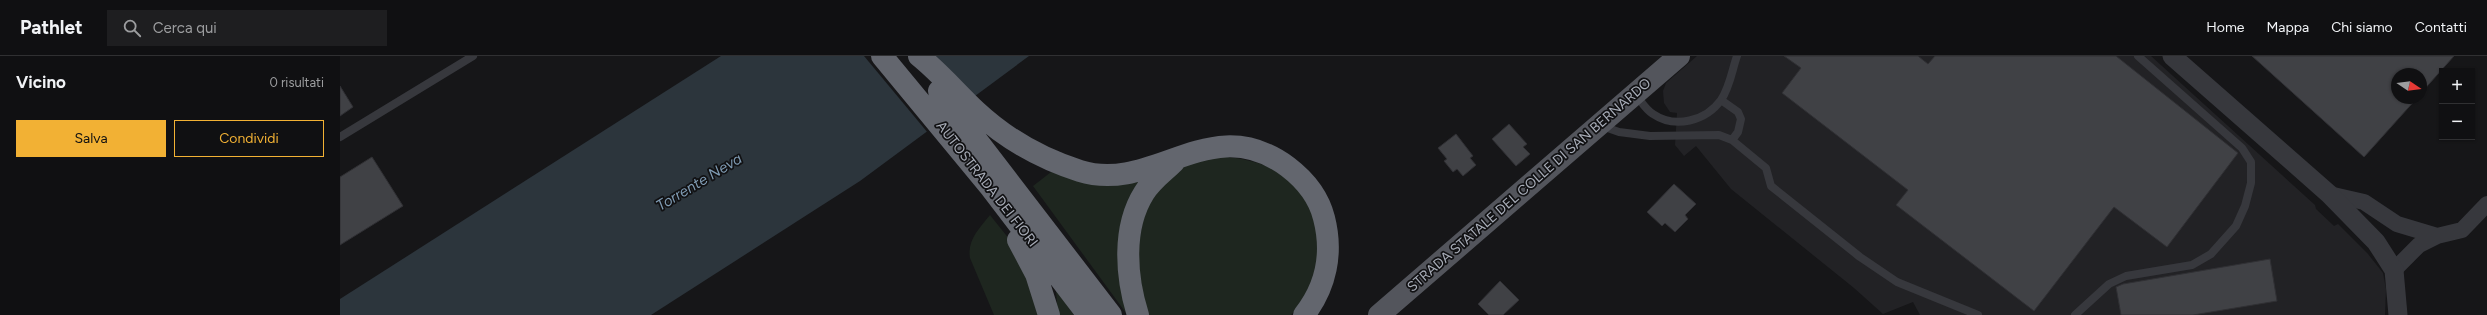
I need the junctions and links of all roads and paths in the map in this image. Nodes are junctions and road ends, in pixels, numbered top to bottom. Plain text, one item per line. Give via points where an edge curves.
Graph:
1 (474, 56) edge
2 (882, 56) edge
3 (910, 56) edge
4 (919, 56) edge
5 (1679, 56) edge
6 (1737, 56) edge
7 (2138, 56) edge
8 (2172, 56) edge
9 (1635, 94) junction
10 (1721, 100) junction
11 (1599, 124) junction
12 (340, 138) edge
13 (1732, 140) junction
14 (1181, 156) junction
15 (998, 182) junction
16 (2329, 194) junction
17 (2487, 204) edge
18 (2436, 236) junction
19 (2394, 270) junction
20 (1049, 315) edge
21 (1088, 315) edge
22 (1111, 315) edge
23 (1138, 315) edge
24 (1304, 315) edge
25 (1379, 315) edge
26 (1978, 315) edge
27 (2074, 315) edge
28 (2398, 315) edge

1 - 12 lane
2 - 15 highway, AUTOSTRADA DEI FIORI
3 - 15 highway, AUTOSTRADA DEI FIORI
4 - 14 highway via 994,126 1040,155 1082,171 1115,174 1132,172
5 - 9 main road, STRADA STATALE DEL COLLE DI SAN BERNARDO
6 - 10 lane
7 - 27 lane via 2242,148 2251,162 2251,183 2236,226 2211,254 2192,265 2126,276 2109,284
8 - 16 street
9 - 10 lane via 1651,113 1664,120 1675,121 1705,116
9 - 11 main road, STRADA STATALE DEL COLLE DI SAN BERNARDO
10 - 13 lane via 1738,112 1741,119 1738,132
11 - 13 lane via 1619,132 1650,136 1719,135
11 - 25 main road, STRADA STATALE DEL COLLE DI SAN BERNARDO
13 - 26 lane via 1766,168 1771,186 1860,257 1897,282
14 - 23 highway via 1152,182 1137,205 1128,263
14 - 24 highway via 1222,146 1251,148 1282,162 1307,184 1323,212 1329,244 1321,288
15 - 20 highway via 1036,274
15 - 21 highway, AUTOSTRADA DEI FIORI
15 - 22 highway, AUTOSTRADA DEI FIORI
16 - 18 street via 2364,202 2397,224
16 - 19 street via 2376,242
17 - 18 street via 2462,230
18 - 19 street via 2419,245
19 - 28 street

